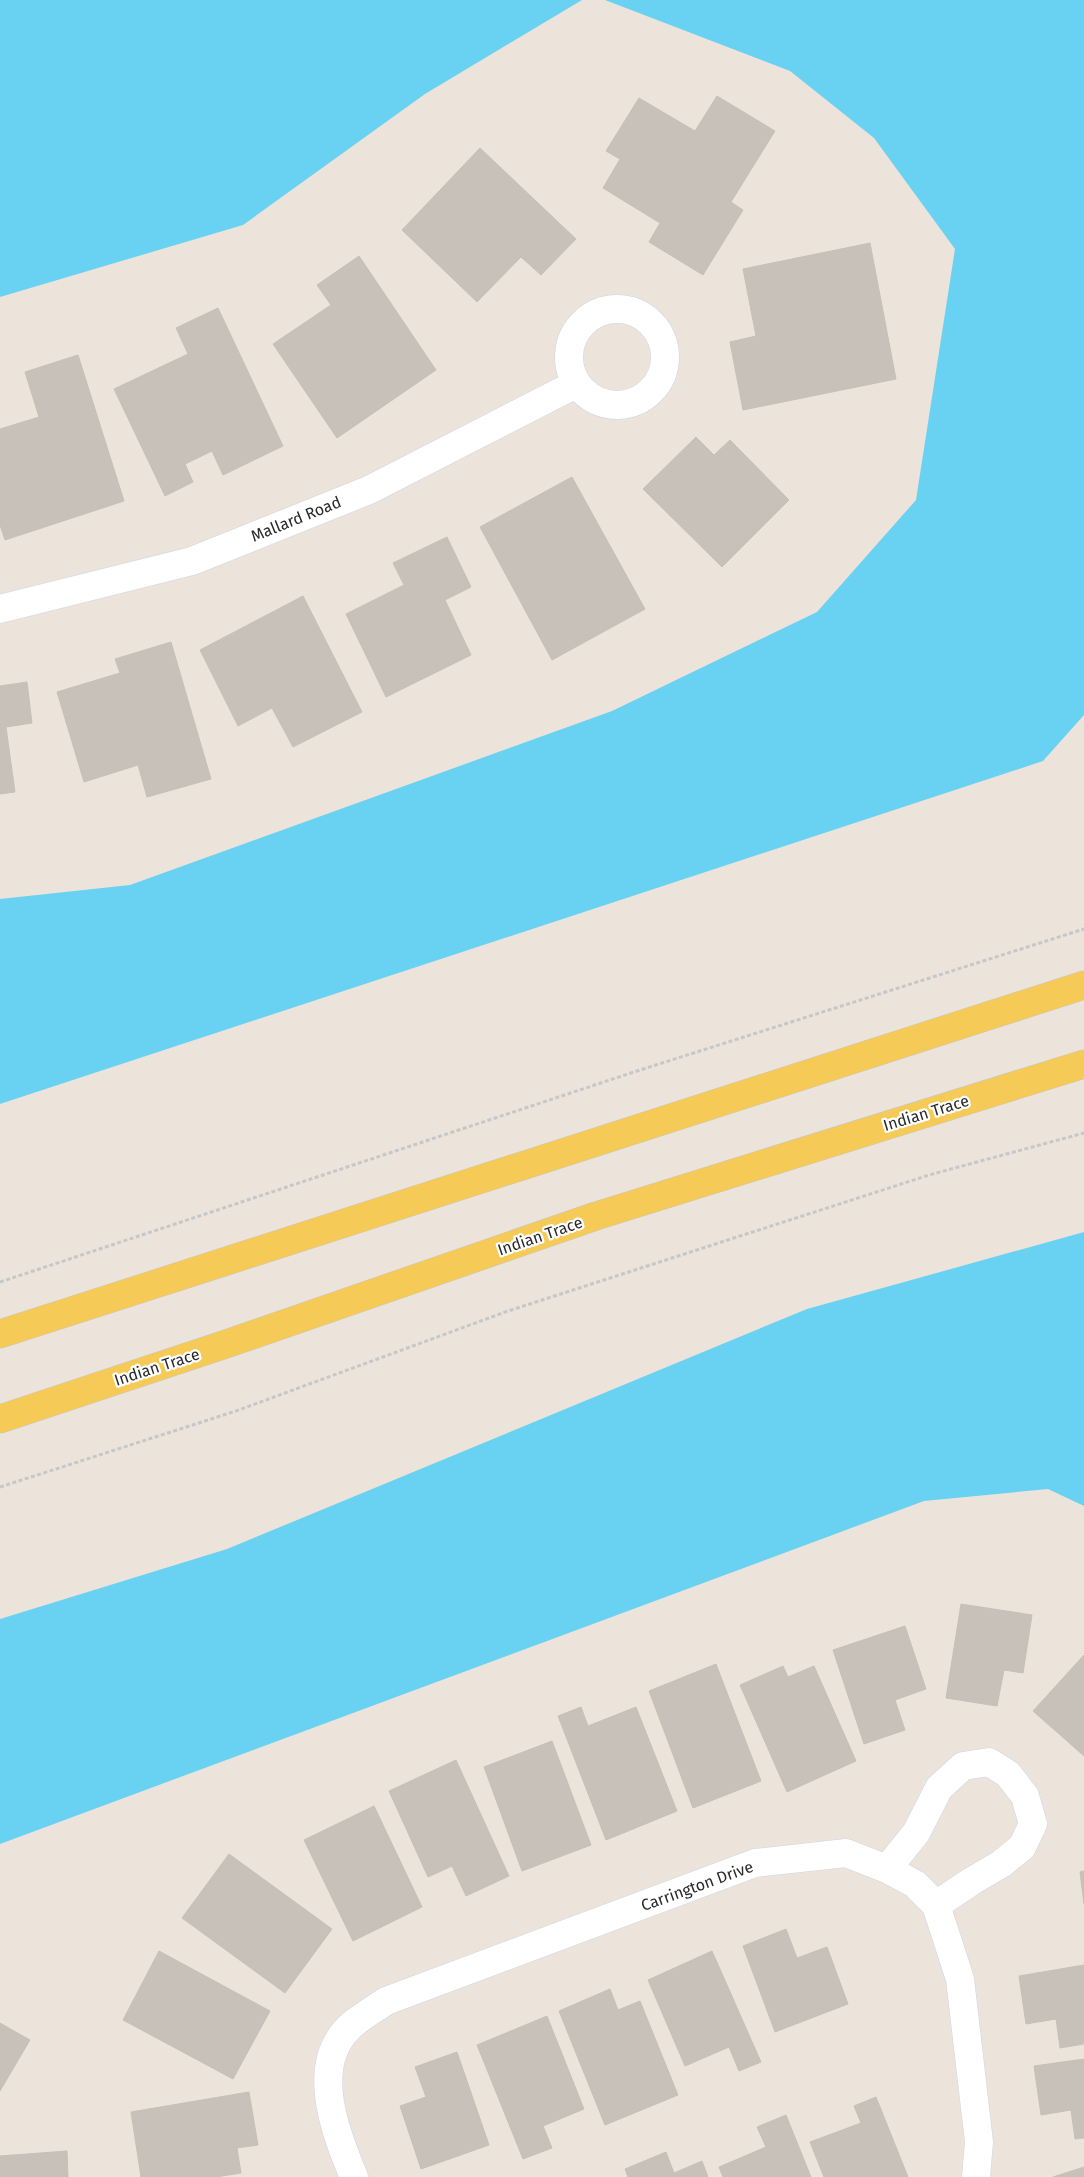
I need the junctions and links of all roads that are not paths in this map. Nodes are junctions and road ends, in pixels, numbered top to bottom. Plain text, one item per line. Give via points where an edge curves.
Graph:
1 (576, 384) dead end
2 (0, 609) edge
3 (1084, 985) edge
4 (1084, 1064) edge
5 (0, 1334) edge
6 (0, 1419) edge
7 (887, 1869) junction
8 (936, 1905) junction
9 (354, 2177) edge
10 (976, 2177) edge

1 - 2 street, Mallard Road via 369,490 192,561
3 - 5 main road
4 - 6 main road, Indian Trace via 596,1216
7 - 8 street, Carrington Drive via 915,1884
7 - 8 street via 916,1833 939,1788 963,1766 988,1762 1008,1774 1025,1796 1033,1824 1022,1847
7 - 9 street, Carrington Drive via 846,1853 755,1864 386,2001 353,2024 333,2049 327,2092 338,2140
8 - 10 street, Carrington Drive via 960,1979 979,2142

